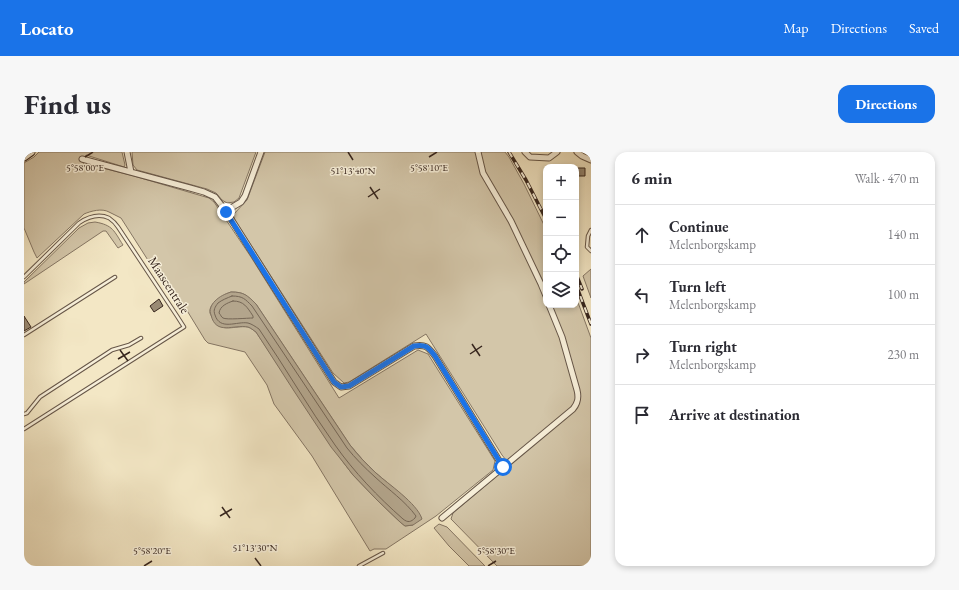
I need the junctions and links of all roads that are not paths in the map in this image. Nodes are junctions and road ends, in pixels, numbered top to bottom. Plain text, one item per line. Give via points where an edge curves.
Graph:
1 (31, 152) edge
2 (127, 152) edge
3 (261, 152) edge
4 (478, 152) edge
5 (525, 152) edge
6 (557, 152) edge
7 (577, 152) edge
8 (24, 157) edge
9 (82, 159) dead end
10 (591, 160) edge
11 (131, 172) junction
12 (226, 212) junction
13 (591, 230) edge
14 (591, 251) edge
15 (115, 277) dead end
16 (24, 278) edge
17 (543, 289) edge
18 (550, 308) edge
19 (24, 335) edge
20 (141, 338) dead end
21 (24, 414) edge
22 (24, 429) edge
23 (503, 467) junction
24 (442, 518) dead end
25 (383, 553) dead end
26 (359, 566) edge

1 - 8 main road
2 - 11 street
3 - 12 street via 245,196 241,202
4 - 17 street via 483,172 512,221
5 - 6 street via 528,156 549,158
7 - 10 street
9 - 11 street
11 - 12 street via 204,192 215,197
12 - 23 street via 334,382 341,387 349,386 414,346 422,345 429,348
13 - 14 lane via 587,247
15 - 19 lane
16 - 22 lane, Maascentrale via 79,223 88,217 99,215 109,218 118,227 184,328
18 - 23 street via 578,390 578,403
20 - 21 lane via 112,350 40,397
23 - 24 street
25 - 26 lane

